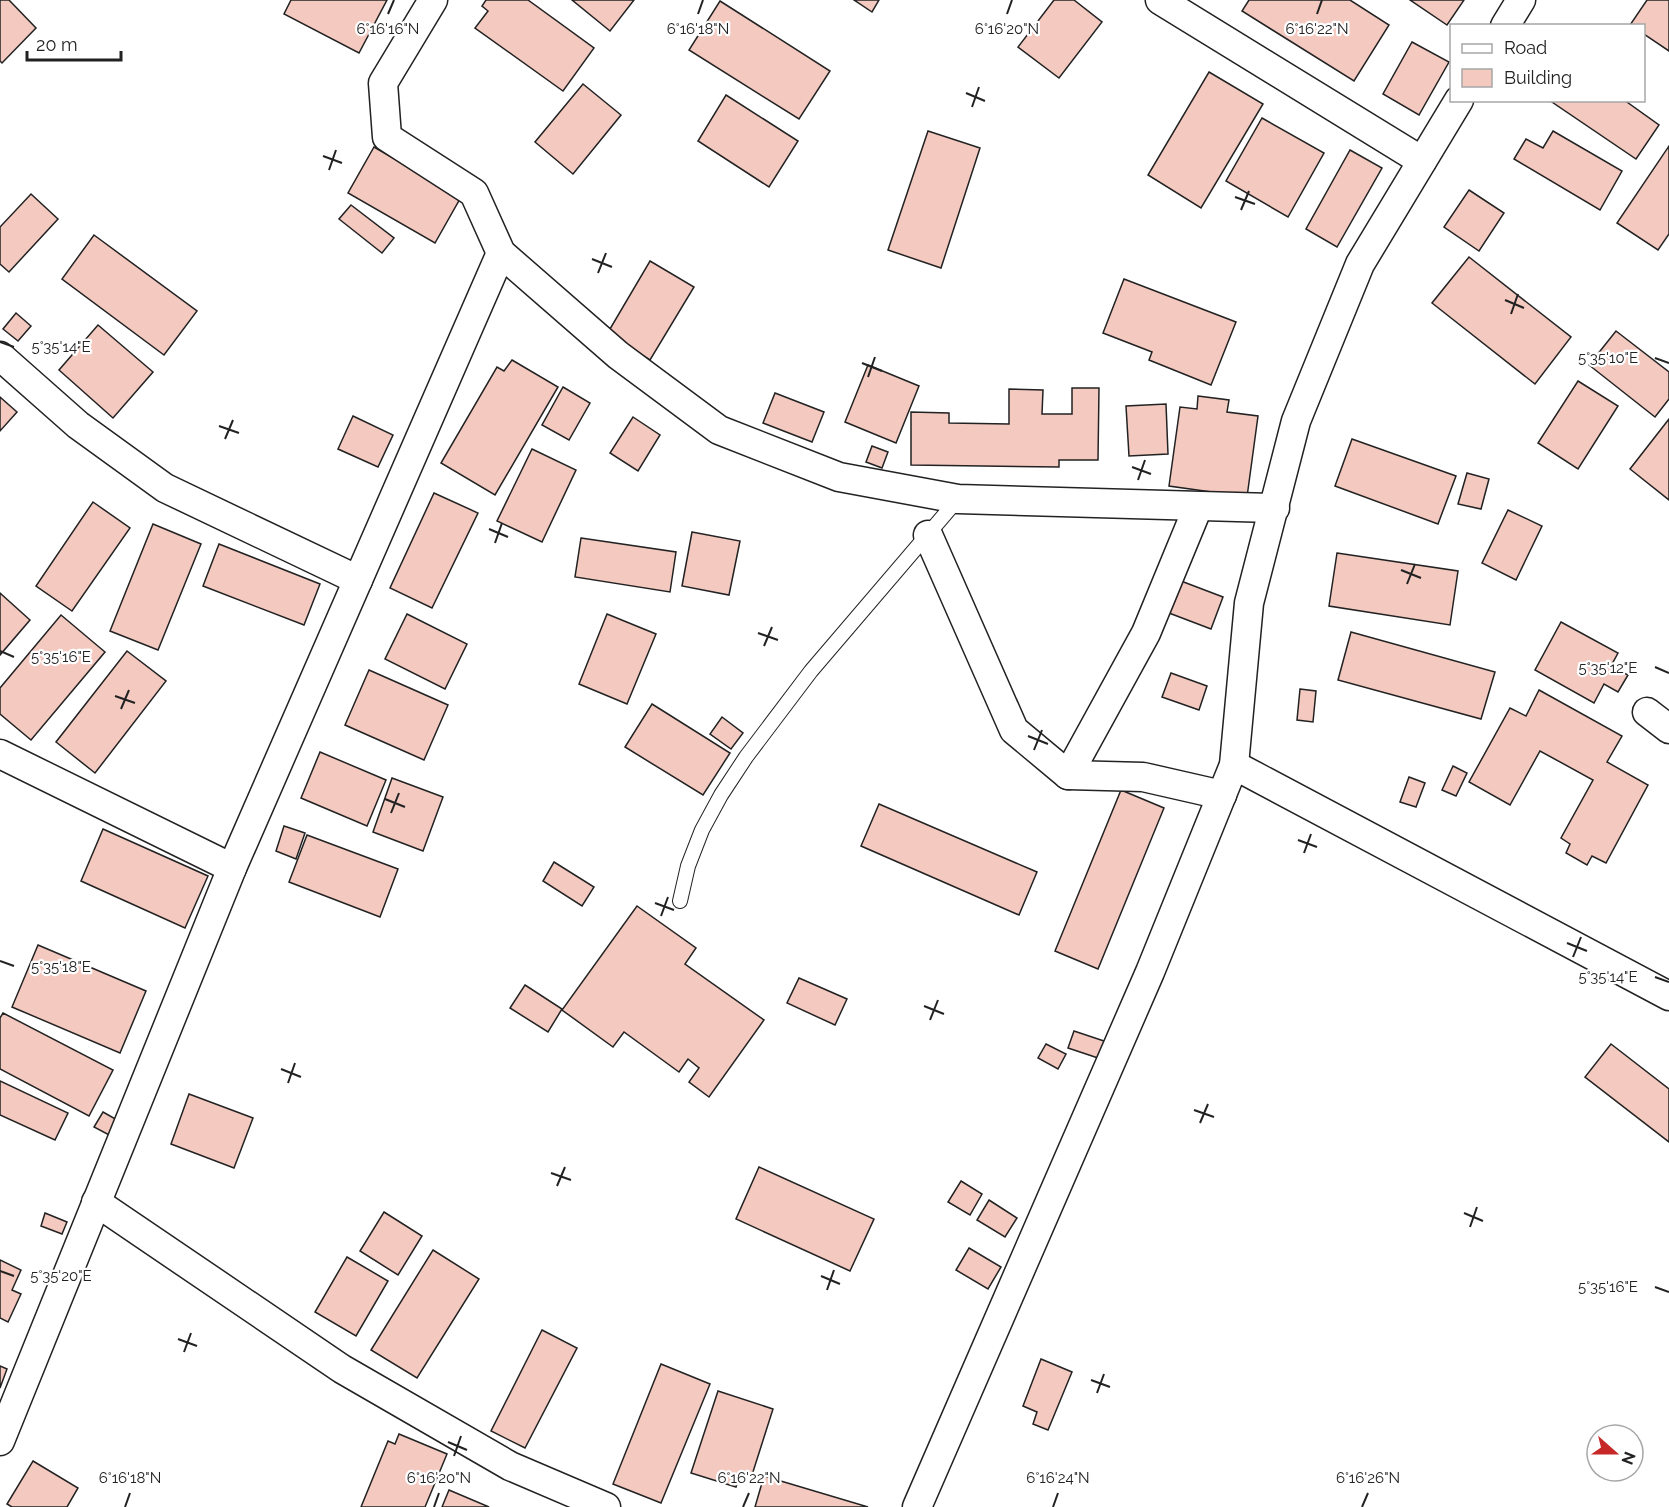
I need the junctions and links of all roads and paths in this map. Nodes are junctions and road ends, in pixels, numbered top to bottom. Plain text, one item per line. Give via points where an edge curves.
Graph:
1 (432, 0) edge
2 (1160, 0) edge
3 (1521, 0) edge
4 (1506, 24) edge
5 (1458, 102) edge
6 (1422, 161) junction
7 (501, 253) junction
8 (0, 357) edge
9 (958, 499) junction
10 (1198, 507) junction
11 (1275, 508) junction
12 (928, 535) junction
13 (358, 580) junction
14 (0, 754) edge
15 (1234, 765) junction
16 (1068, 775) junction
17 (1222, 795) junction
18 (232, 868) junction
19 (680, 902) dead end
20 (1665, 988) edge
21 (96, 1202) junction
22 (0, 1441) edge
23 (606, 1507) edge
24 (917, 1507) edge

1 - 7 street via 383,83 387,137 474,193
2 - 6 street
3 - 4 street
5 - 6 street
6 - 11 street via 1360,264 1296,421
7 - 9 street via 618,355 719,430 839,477
7 - 13 street
8 - 13 street via 78,425 165,488
9 - 10 street
9 - 12 lane
10 - 11 street
10 - 16 street via 1146,633
11 - 15 street via 1249,603
12 - 16 street via 1014,730
12 - 19 lane via 789,698 746,757 702,830
13 - 18 street
14 - 18 street
15 - 17 street
15 - 20 street
16 - 17 street via 1143,777
17 - 24 street via 1150,972
18 - 21 street
21 - 22 street
21 - 23 street via 342,1369 510,1466

